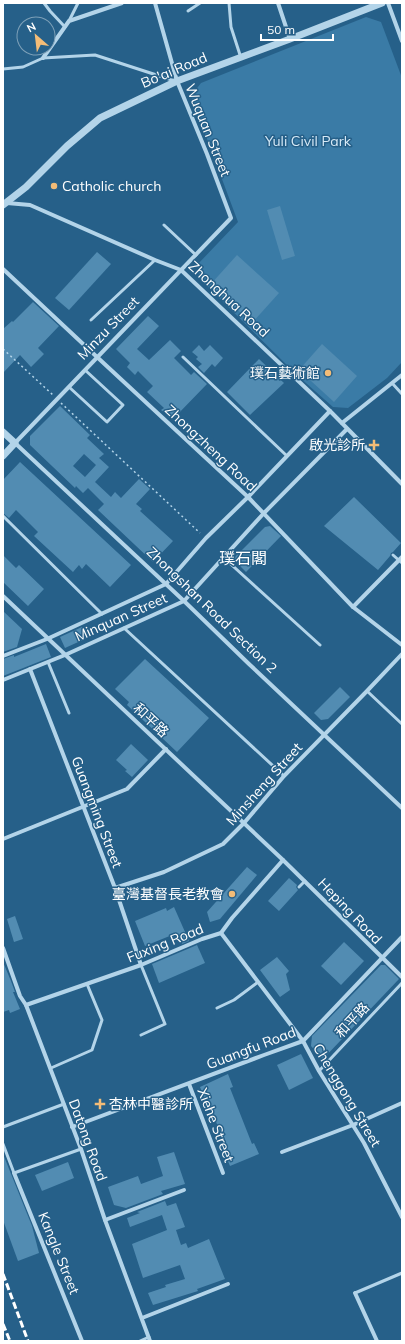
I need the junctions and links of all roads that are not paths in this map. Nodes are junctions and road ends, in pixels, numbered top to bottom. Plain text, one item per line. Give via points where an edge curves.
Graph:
1 (44, 3) edge
2 (78, 3) edge
3 (122, 3) edge
4 (155, 3) edge
5 (200, 3) edge
6 (229, 3) edge
7 (278, 3) edge
8 (382, 3) edge
9 (388, 3) edge
10 (188, 11) dead end
11 (69, 21) junction
12 (65, 27) junction
13 (290, 39) junction
14 (402, 41) edge
15 (43, 58) junction
16 (241, 58) junction
17 (3, 69) edge
18 (177, 81) junction
19 (3, 195) edge
20 (4, 204) edge
21 (231, 218) joint
22 (164, 225) dead end
23 (196, 254) junction
24 (155, 260) junction
25 (3, 269) edge
26 (181, 270) junction
27 (91, 320) dead end
28 (97, 357) junction
29 (183, 357) dead end
30 (85, 370) junction
31 (402, 375) edge
32 (392, 382) junction
33 (69, 387) junction
34 (402, 394) edge
35 (330, 411) junction
36 (342, 423) junction
37 (347, 428) junction
38 (3, 432) edge
39 (15, 443) junction
40 (3, 456) edge
41 (287, 456) junction
42 (402, 484) edge
43 (248, 496) junction
44 (264, 513) junction
45 (3, 516) edge
46 (393, 555) dead end
47 (224, 558) junction
48 (401, 560) edge
49 (166, 584) junction
50 (3, 596) edge
51 (184, 601) junction
52 (353, 607) junction
53 (102, 614) junction
54 (123, 628) junction
55 (47, 639) junction
56 (320, 645) dead end
57 (402, 645) edge
58 (402, 654) edge
59 (65, 655) junction
60 (3, 656) edge
61 (48, 662) junction
62 (30, 669) junction
63 (3, 680) edge
64 (367, 691) junction
65 (69, 713) dead end
66 (402, 724) edge
67 (324, 734) junction
68 (166, 749) junction
69 (284, 776) junction
70 (83, 807) junction
71 (402, 808) edge
72 (244, 823) junction
73 (3, 839) edge
74 (284, 860) junction
75 (305, 880) junction
76 (299, 887) dead end
77 (115, 888) junction
78 (221, 933) junction
79 (402, 937) edge
80 (3, 948) edge
81 (381, 958) junction
82 (141, 965) junction
83 (402, 978) edge
84 (258, 982) junction
85 (402, 983) edge
86 (87, 984) junction
87 (26, 1005) junction
88 (217, 1008) dead end
89 (141, 1035) dead end
90 (303, 1042) junction
91 (51, 1068) junction
92 (319, 1071) junction
93 (188, 1084) junction
94 (402, 1103) edge
95 (64, 1104) junction
96 (353, 1125) junction
97 (72, 1127) junction
98 (3, 1128) edge
99 (3, 1144) edge
100 (81, 1149) junction
101 (282, 1152) dead end
102 (14, 1172) junction
103 (223, 1173) dead end
104 (184, 1190) dead end
105 (402, 1217) edge
106 (105, 1220) junction
107 (402, 1273) edge
108 (228, 1284) dead end
109 (355, 1293) joint
110 (142, 1318) junction
111 (150, 1339) edge
112 (82, 1341) edge
113 (140, 1341) edge
114 (377, 1341) edge

1 - 12 lane
2 - 11 lane
3 - 11 street
4 - 18 street, Wuquan Street
5 - 10 lane
6 - 16 lane via 231,27
7 - 13 street
8 - 13 street, Bo'ai Road
9 - 14 street
11 - 12 street
12 - 15 street
13 - 16 street, Bo'ai Road
15 - 17 lane via 23,67
15 - 18 lane via 95,55
16 - 18 street, Bo'ai Road
18 - 20 street, Bo'ai Road via 100,118 67,146 26,187
18 - 21 street, Wuquan Street
19 - 20 street
20 - 24 street, Zhonghua Road via 30,205
21 - 23 street, Minzu Street
22 - 23 lane
23 - 26 street, Minzu Street
24 - 26 street, Zhonghua Road
24 - 27 lane
25 - 28 street, Zhongzheng Road
26 - 28 street, Minzu Street
26 - 35 street, Zhonghua Road
28 - 30 street, Minzu Street
28 - 43 street, Zhongzheng Road
29 - 41 lane
30 - 33 street, Minzu Street
30 - 33 lane via 123,405 118,411 107,422
31 - 32 street
32 - 34 lane
32 - 36 street
33 - 39 street, Minzu Street
35 - 36 street, Zhonghua Road
35 - 41 street, Minquan Street
36 - 37 street, Zhonghua Road
37 - 42 street, Zhonghua Road
37 - 44 street, Minquan Street
38 - 39 street, Zhongshan Road Section 2
39 - 40 street, Minzu Street
39 - 49 street, Zhongshan Road Section 2
41 - 43 street, Minquan Street
43 - 44 street, Zhongzheng Road
43 - 49 street, Minquan Street via 206,538
44 - 47 street, Minquan Street
44 - 52 street, Zhongzheng Road
45 - 53 lane
46 - 48 lane
47 - 51 street, Minquan Street
47 - 56 lane
48 - 52 street
49 - 51 street, Zhongshan Road Section 2
49 - 53 street, Minquan Street
50 - 55 street, 和平路
51 - 54 street, Minquan Street
51 - 67 street, Zhongshan Road Section 2
52 - 57 street, Zhongzheng Road
53 - 55 street, Minquan Street
54 - 59 street, Minquan Street
54 - 69 lane
55 - 59 street, 和平路
55 - 60 street, Minquan Street
58 - 64 street, Minsheng Street
59 - 61 street, Minquan Street
59 - 68 street, 和平路
61 - 62 street, Minquan Street
61 - 65 lane
62 - 63 street, Minquan Street
62 - 70 street, Guangming Street
64 - 66 lane
64 - 67 street, Minsheng Street
67 - 69 street, Minsheng Street
67 - 71 street, Zhongshan Road Section 2
68 - 70 street via 128,789
68 - 72 street, 和平路
69 - 72 street, Minsheng Street
70 - 73 street
70 - 77 street, Guangming Street
72 - 74 street, 和平路
72 - 77 street, Minsheng Street via 223,844 164,872
74 - 75 street, Heping Road
74 - 78 street, Fuxing Road
75 - 76 lane
75 - 81 street, Heping Road
77 - 82 street, Guangming Street
78 - 82 street, Fuxing Road
78 - 84 street, Chenggong Street
79 - 81 street, Guangfu Road
80 - 87 street, Datong Road via 20,996
81 - 83 street, Heping Road
81 - 90 street, Guangfu Road
82 - 86 street, Fuxing Road
82 - 89 lane via 165,1024
84 - 88 lane via 234,1000
84 - 90 street, Chenggong Street
85 - 92 lane, 和平路
86 - 87 street, Fuxing Road
86 - 91 lane via 102,1020 92,1050
87 - 91 street, Datong Road
90 - 92 street, Chenggong Street
90 - 93 street, Guangfu Road
91 - 95 street, Datong Road
92 - 96 street, Chenggong Street
93 - 97 street, Guangfu Road
93 - 103 street, Xiehe Street
94 - 96 street
95 - 97 street, Datong Road
95 - 98 lane
96 - 101 street
96 - 105 street, Chenggong Street
97 - 100 street, Datong Road
99 - 102 lane
100 - 102 lane
100 - 106 street, Datong Road
102 - 112 street, Kangle Street
104 - 106 street
106 - 110 street, Datong Road
107 - 109 lane
108 - 110 street
109 - 114 street
110 - 111 street, Datong Road
111 - 113 lane

